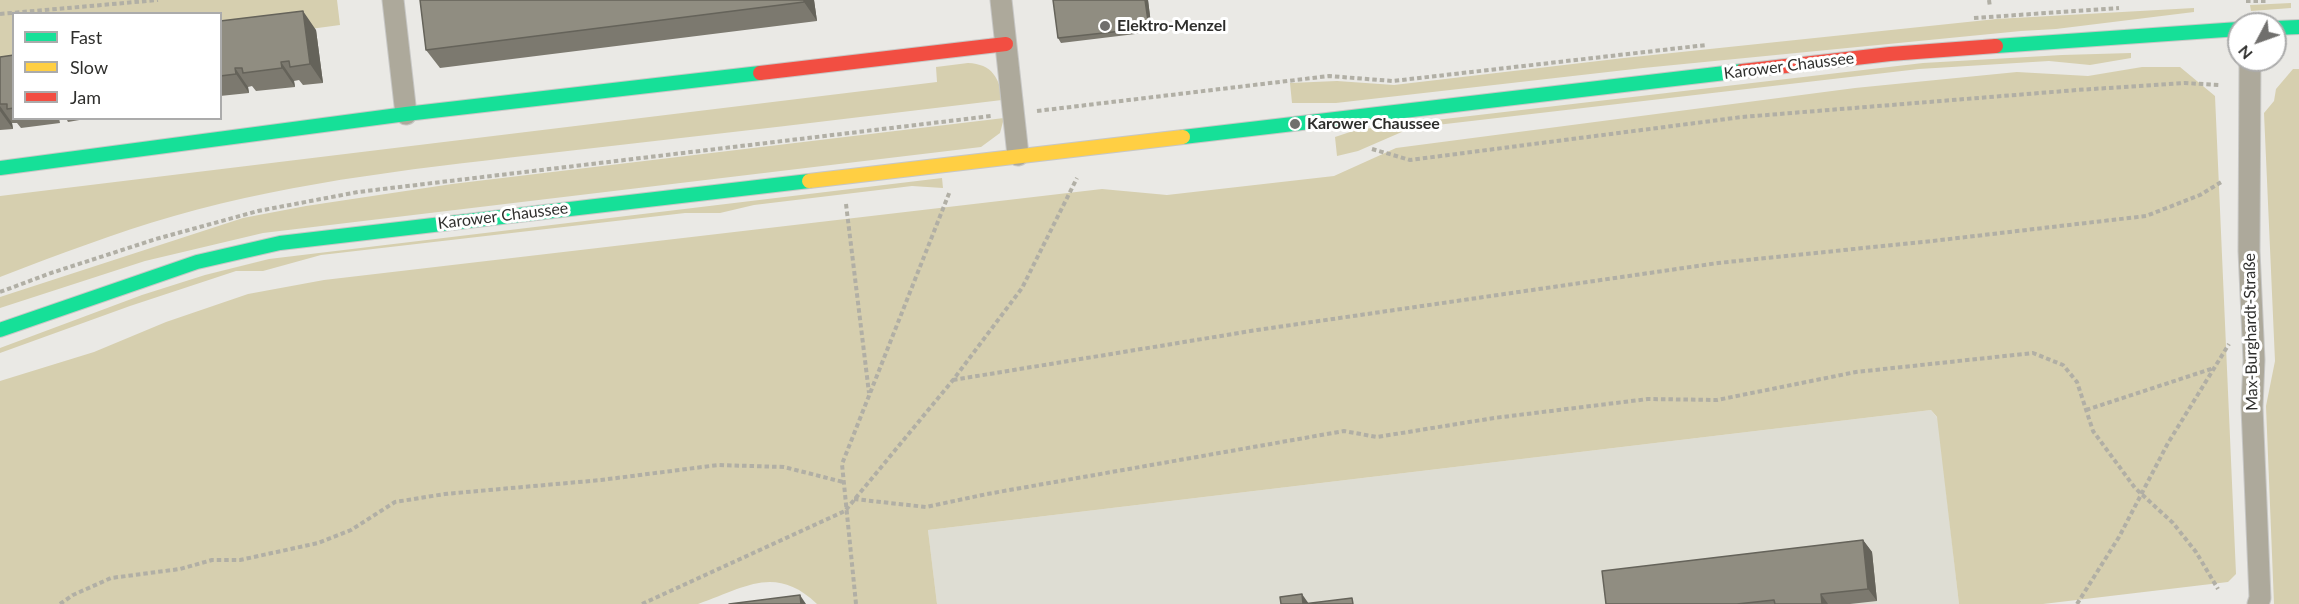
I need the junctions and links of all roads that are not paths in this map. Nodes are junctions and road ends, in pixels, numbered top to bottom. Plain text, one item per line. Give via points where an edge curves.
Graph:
1 (393, 0) edge
2 (1001, 0) edge
3 (2227, 30) edge
4 (1006, 44) junction
5 (2250, 72) edge
6 (406, 114) junction
7 (1018, 155) junction
8 (0, 168) edge
9 (0, 330) edge
10 (2258, 604) edge

1 - 6 street
2 - 4 street
3 - 7 main road, Karower Chaussee via 1890,54
4 - 6 main road
4 - 7 street
5 - 10 street, Max-Burghardt-Straße via 2249,251
6 - 8 main road
7 - 9 main road, Karower Chaussee via 280,243 197,262

